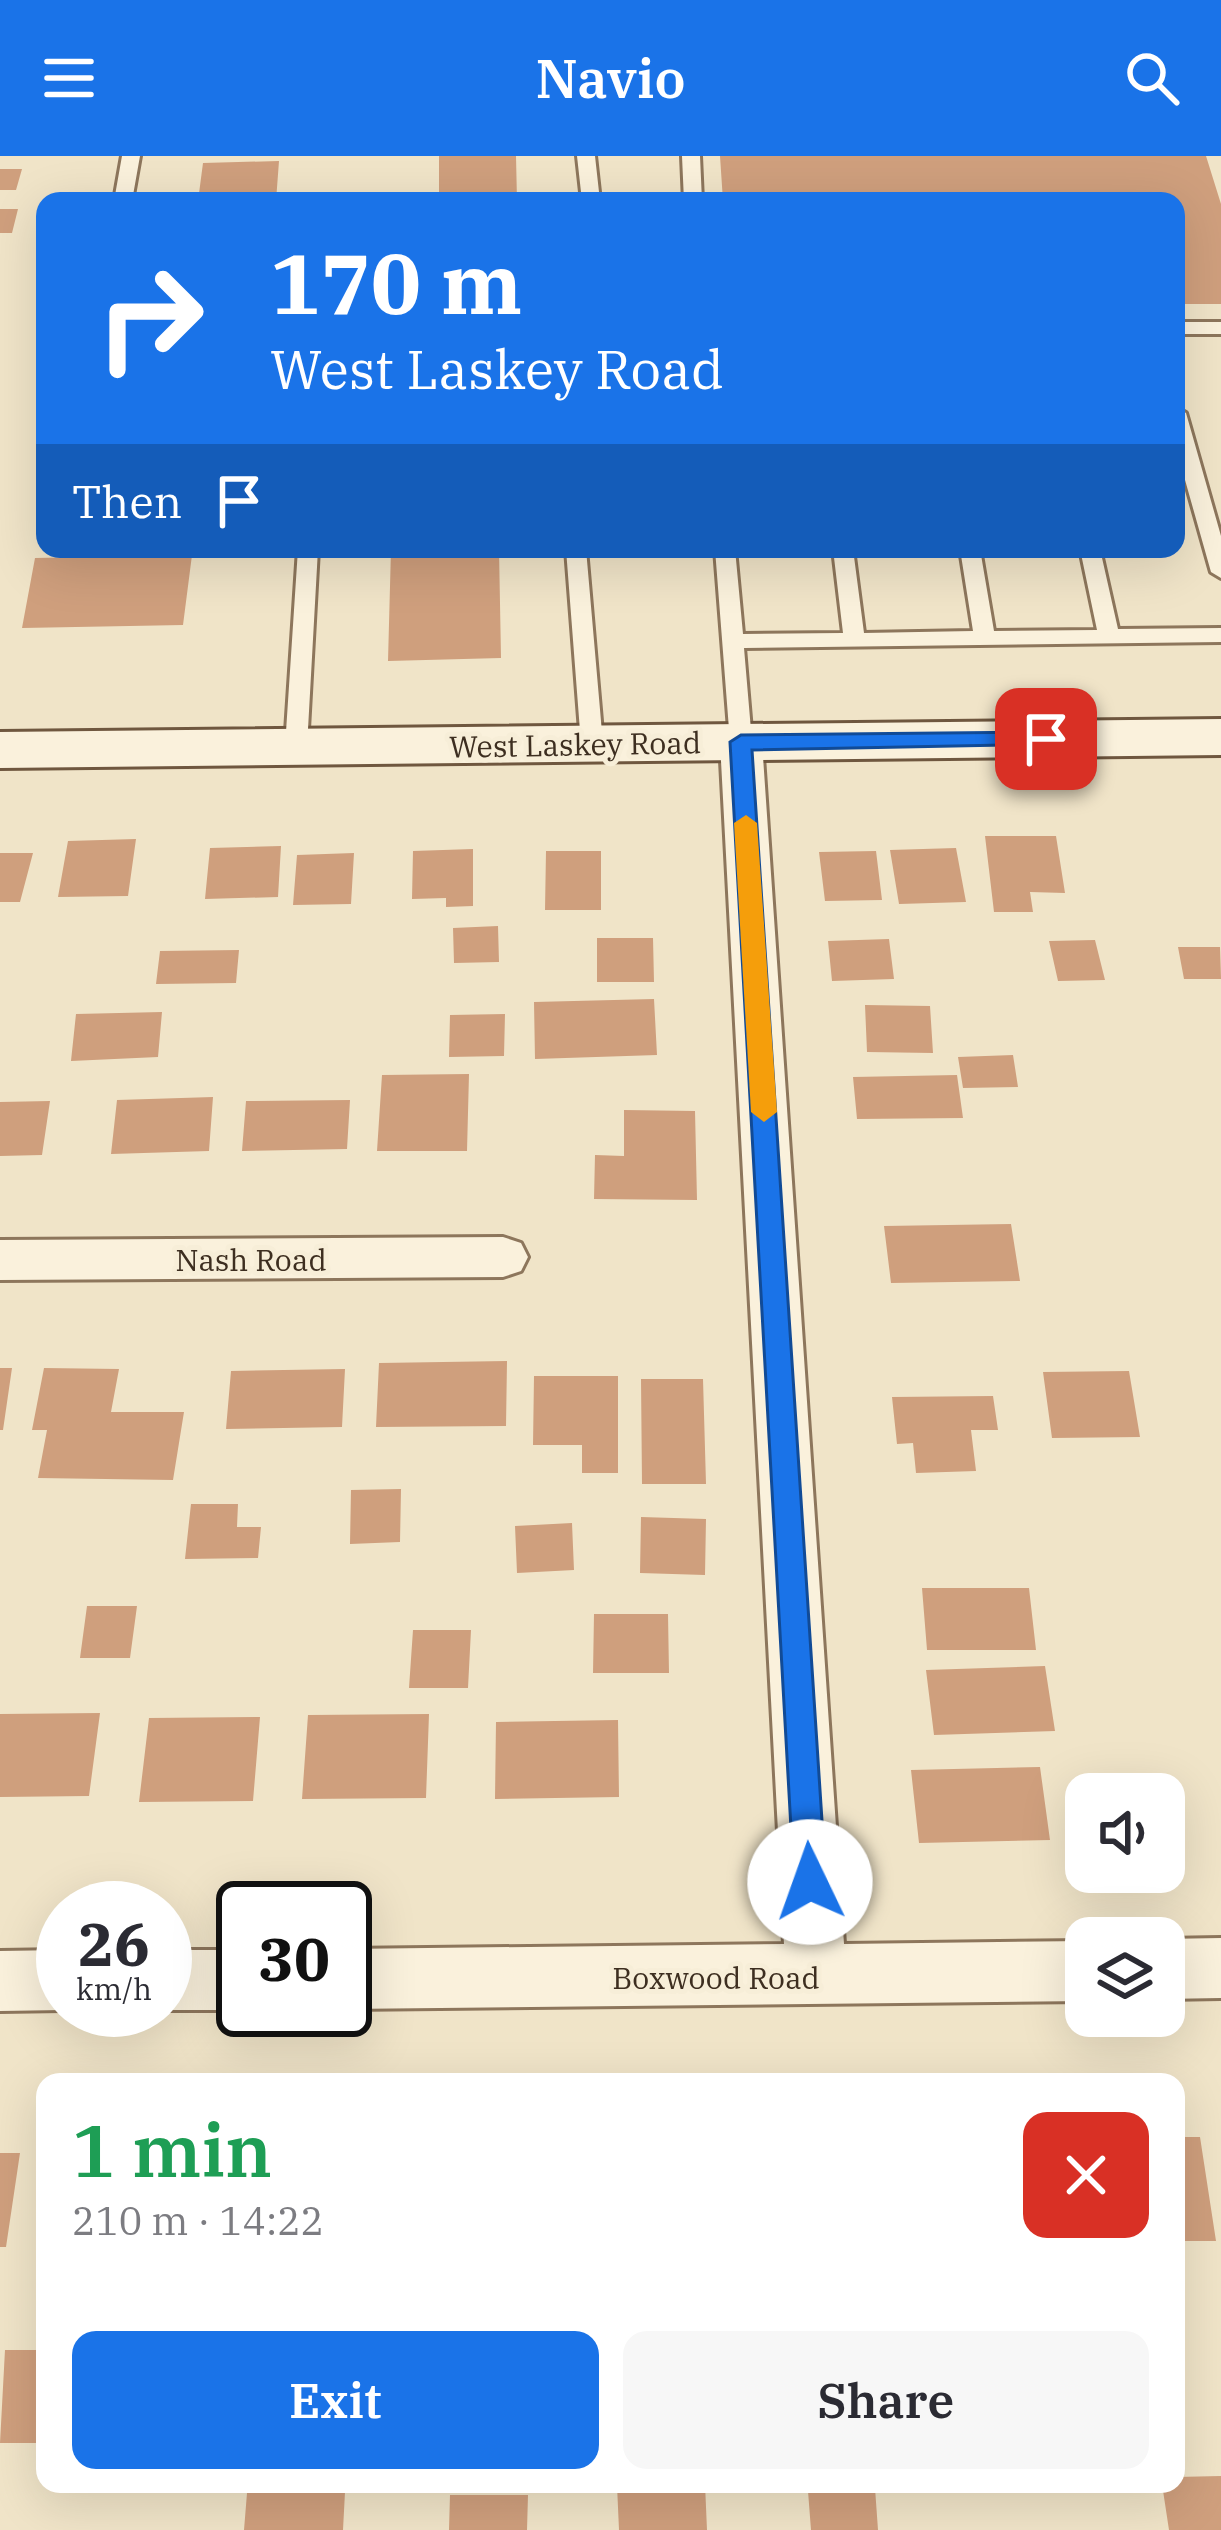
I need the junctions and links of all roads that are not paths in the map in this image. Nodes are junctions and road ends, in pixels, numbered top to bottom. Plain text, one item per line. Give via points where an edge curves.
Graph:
1 (131, 156) edge
2 (586, 156) edge
3 (691, 156) edge
4 (125, 192) edge
5 (589, 192) edge
6 (693, 192) edge
7 (1185, 328) edge
8 (1221, 328) edge
9 (1185, 445) edge
10 (307, 558) edge
11 (577, 558) edge
12 (726, 558) edge
13 (844, 558) edge
14 (972, 558) edge
15 (1092, 558) edge
16 (1221, 572) edge
17 (1221, 635) edge
18 (1109, 637) junction
19 (986, 638) junction
20 (854, 640) junction
21 (733, 641) junction
22 (1221, 737) edge
23 (741, 742) junction
24 (592, 744) junction
25 (296, 747) junction
26 (0, 750) edge
27 (503, 1257) dead end
28 (0, 1260) edge
29 (1221, 1968) edge
30 (1185, 1969) edge
31 (1065, 1971) edge
32 (816, 1977) junction
33 (372, 1979) edge
34 (0, 1981) edge
35 (36, 1981) edge

1 - 4 lane
2 - 5 lane
3 - 6 lane
7 - 8 lane
9 - 16 lane
10 - 25 lane
11 - 24 lane
12 - 21 lane
13 - 20 lane
14 - 19 lane
15 - 18 lane
17 - 18 lane
18 - 19 lane
19 - 20 lane
20 - 21 lane
21 - 23 lane
22 - 23 main road, West Laskey Road
23 - 24 main road, West Laskey Road
23 - 32 street
24 - 25 main road, West Laskey Road
25 - 26 main road, West Laskey Road
27 - 28 street, Nash Road
29 - 30 street
31 - 32 street, Boxwood Road
32 - 33 street, Boxwood Road
34 - 35 street

